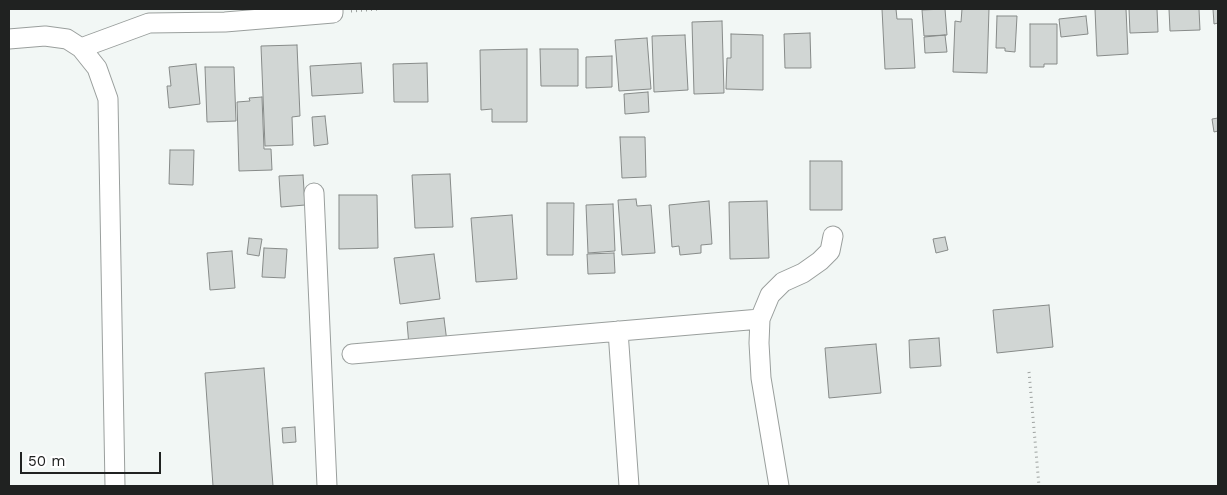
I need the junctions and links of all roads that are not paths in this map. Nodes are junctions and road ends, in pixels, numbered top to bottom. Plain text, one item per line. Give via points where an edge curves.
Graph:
1 (333, 11) edge
2 (9, 39) edge
3 (81, 48) junction
4 (314, 193) dead end
5 (834, 236) dead end
6 (760, 320) junction
7 (618, 331) junction
8 (352, 354) dead end
9 (116, 486) edge
10 (327, 486) edge
11 (629, 486) edge
12 (778, 486) edge

1 - 3 street via 225,22 149,23
2 - 3 street via 45,36 67,39
3 - 9 street via 98,68 108,99
4 - 10 street
5 - 6 street via 830,251 820,261 784,282 770,295
6 - 7 street
6 - 12 street via 760,378
7 - 8 street
7 - 11 street

